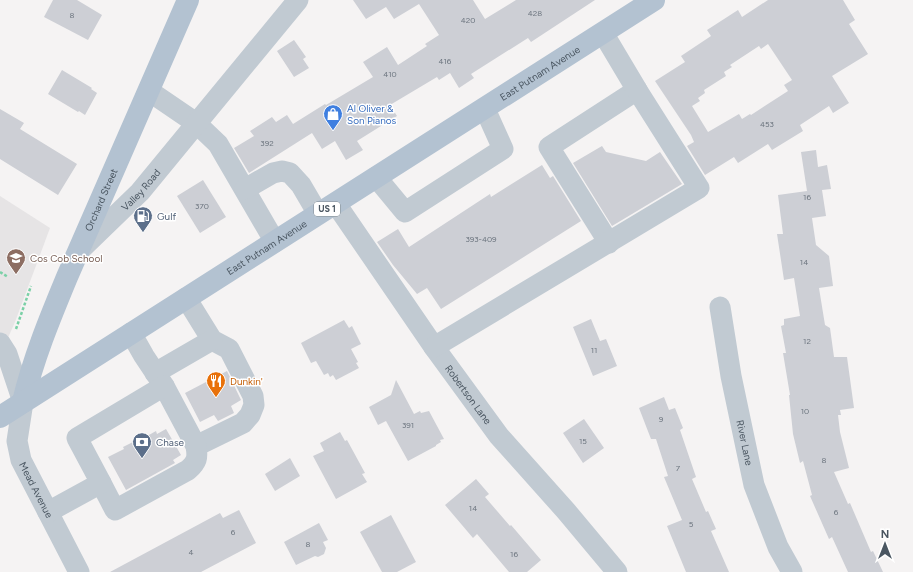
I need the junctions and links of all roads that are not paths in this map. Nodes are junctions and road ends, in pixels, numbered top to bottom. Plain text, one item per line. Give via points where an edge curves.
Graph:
1 (188, 0) edge
2 (298, 0) edge
3 (648, 2) edge
4 (603, 33) junction
5 (637, 90) junction
6 (149, 91) junction
7 (485, 109) junction
8 (196, 124) junction
9 (376, 177) junction
10 (245, 189) junction
11 (327, 209) junction
12 (275, 242) junction
13 (609, 242) junction
14 (79, 251) junction
15 (186, 298) junction
16 (720, 307) dead end
17 (131, 333) junction
18 (212, 340) junction
19 (434, 347) junction
20 (3, 349) edge
21 (160, 379) junction
22 (23, 402) junction
23 (0, 417) edge
24 (196, 446) junction
25 (101, 483) junction
26 (48, 512) junction
27 (79, 572) edge
28 (617, 572) edge
29 (792, 572) edge

1 - 6 main road, Orchard Street
2 - 8 street, Valley Road
3 - 4 main road, East Putnam Avenue / US 1
4 - 5 street
4 - 7 main road, East Putnam Avenue / US 1
5 - 13 street via 549,147
5 - 13 street via 699,188
6 - 8 street
6 - 14 main road, Orchard Street
7 - 9 main road, East Putnam Avenue / US 1
7 - 9 street via 502,149 405,212
8 - 10 street via 218,144
8 - 14 street, Valley Road via 140,192
9 - 11 main road, East Putnam Avenue / US 1
10 - 11 street, Robertson Lane via 273,173 282,171 290,173
10 - 12 street
11 - 12 main road, East Putnam Avenue / US 1
11 - 19 street, Robertson Lane
12 - 15 main road, East Putnam Avenue / US 1
13 - 19 street
14 - 22 main road, Orchard Street via 49,320 28,378
15 - 17 main road, East Putnam Avenue / US 1
15 - 18 street
16 - 29 street, River Lane via 731,376 754,485 778,547
17 - 21 street
17 - 22 main road, East Putnam Avenue / US 1
18 - 21 street
18 - 24 street via 230,349 253,396 254,405 243,423
19 - 28 street, Robertson Lane via 499,436
20 - 22 street
21 - 24 street
21 - 25 street via 77,438
22 - 23 main road, East Putnam Avenue / US 1
22 - 26 street, Mead Avenue via 17,441 21,460
24 - 25 street via 198,454 195,464 188,470 115,510
25 - 26 street
26 - 27 street, Mead Avenue

